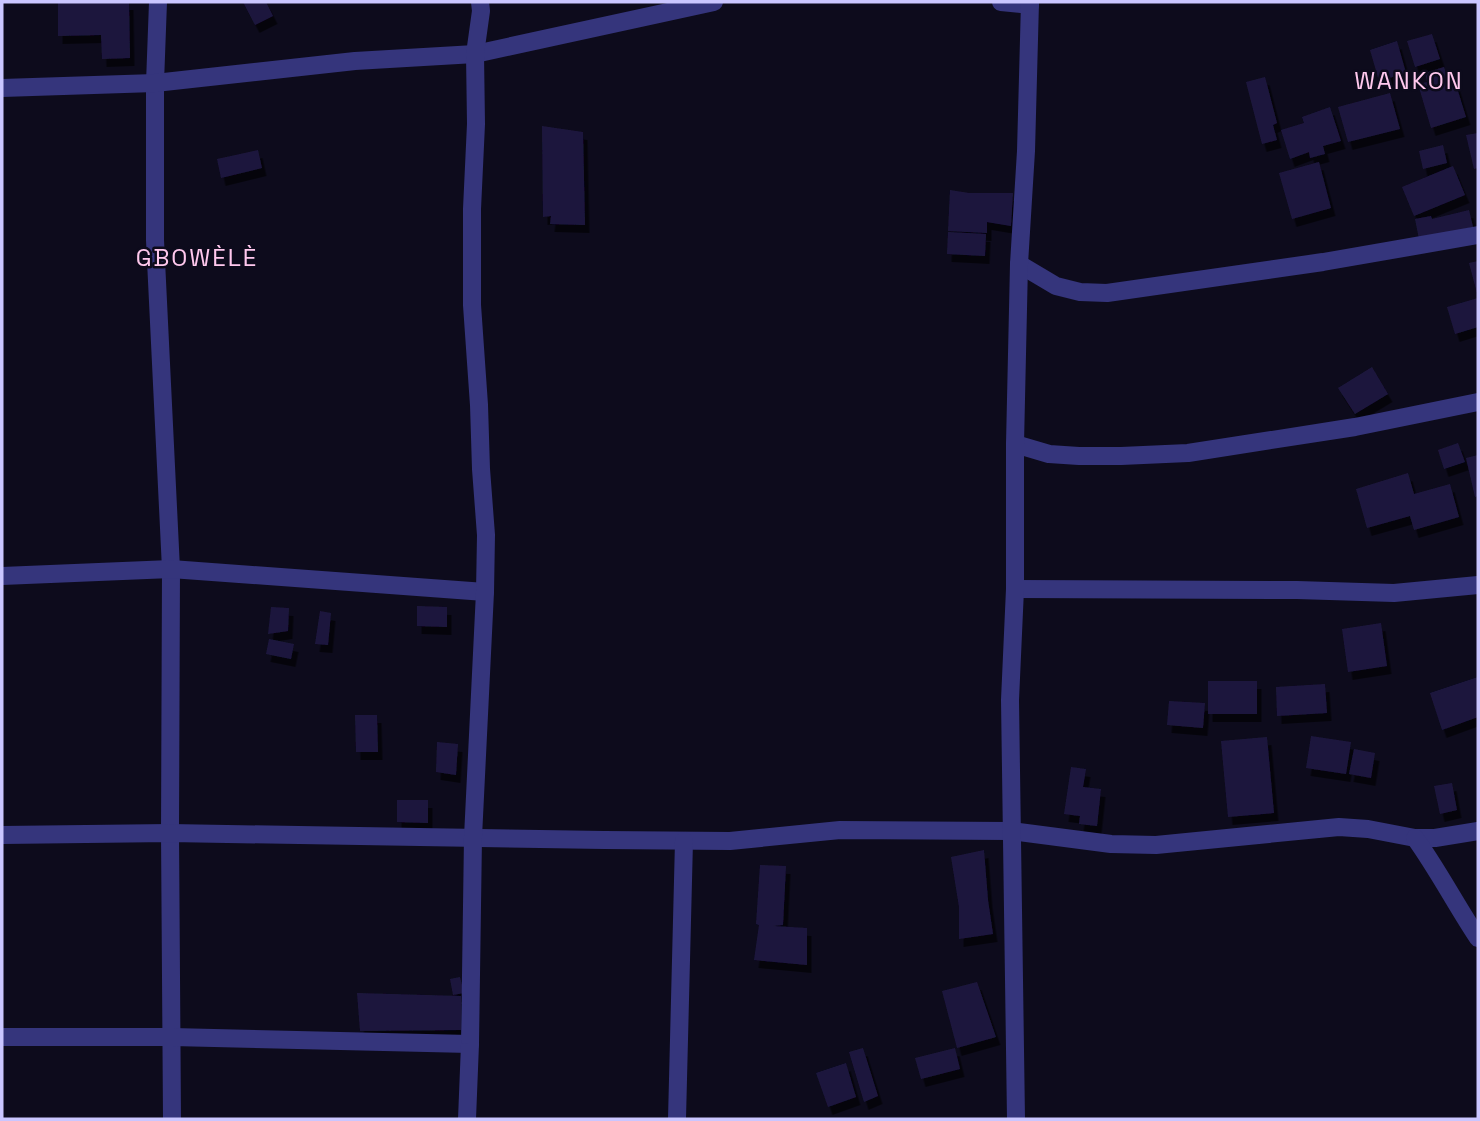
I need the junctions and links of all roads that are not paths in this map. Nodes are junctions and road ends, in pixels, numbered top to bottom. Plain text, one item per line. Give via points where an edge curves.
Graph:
1 (158, 2) edge
2 (481, 2) edge
3 (714, 2) edge
4 (1001, 2) edge
5 (1030, 3) edge
6 (475, 54) junction
7 (155, 83) junction
8 (2, 88) edge
9 (1478, 236) edge
10 (1019, 264) junction
11 (1478, 402) edge
12 (1015, 444) junction
13 (171, 569) junction
14 (2, 576) edge
15 (1478, 585) edge
16 (1015, 589) junction
17 (485, 592) junction
18 (1011, 831) junction
19 (1478, 831) edge
20 (170, 833) junction
21 (2, 835) edge
22 (473, 837) junction
23 (1415, 838) junction
24 (684, 841) junction
25 (1478, 938) edge
26 (2, 1037) edge
27 (172, 1037) junction
28 (470, 1044) junction
29 (172, 1119) edge
30 (467, 1119) edge
31 (677, 1119) edge
32 (1016, 1119) edge

1 - 7 street
2 - 6 street
3 - 6 street
4 - 5 street
5 - 10 street
6 - 7 street via 355,61
6 - 17 street via 471,304 486,535
7 - 8 street
7 - 13 street via 155,240
9 - 10 street via 1107,293 1056,286
10 - 12 street
11 - 12 street via 1188,453 1079,456 1049,454
12 - 16 street
13 - 14 street
13 - 17 street
13 - 20 street
15 - 16 street via 1394,593
16 - 18 street
17 - 22 street
18 - 23 street via 1156,845 1339,827
18 - 24 street via 840,830
18 - 32 street
19 - 23 street
20 - 21 street
20 - 22 street
20 - 27 street
22 - 24 street
22 - 28 street
23 - 25 street
24 - 31 street
26 - 27 street
27 - 28 street
27 - 29 street
28 - 30 street

